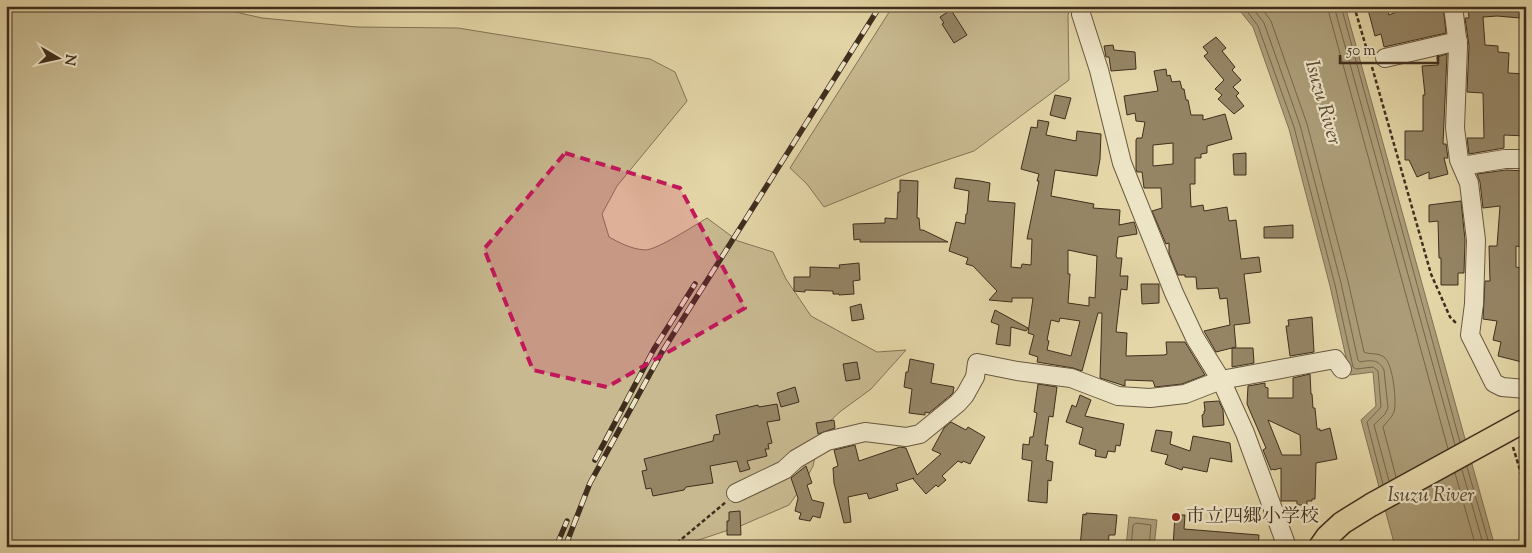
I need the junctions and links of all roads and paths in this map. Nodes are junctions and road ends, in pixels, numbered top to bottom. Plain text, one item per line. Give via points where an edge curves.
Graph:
1 (1354, 6) edge
2 (1453, 6) edge
3 (1081, 14) dead end
4 (1458, 42) junction
5 (1385, 58) dead end
6 (1526, 159) edge
7 (1462, 166) junction
8 (1470, 334) junction
9 (1342, 369) dead end
10 (1221, 380) junction
11 (1526, 389) edge
12 (1512, 427) edge
13 (1526, 490) edge
14 (736, 493) joint
15 (672, 547) edge
16 (1287, 547) edge
17 (1320, 547) edge

1 - 8 path via 1431,274 1450,317
2 - 4 street
3 - 10 street via 1122,163 1174,293 1195,338
4 - 5 street
4 - 7 street via 1455,128 1458,160
6 - 7 street
7 - 8 street via 1469,182 1476,240
8 - 11 street via 1494,383
9 - 10 street via 1335,360
10 - 14 street via 1184,394 1150,398 1118,396 1071,378 977,363 975,377 965,395 920,434 906,436 865,432 826,440 784,470
10 - 16 street via 1245,433
12 - 13 path
12 - 17 main road via 1342,523
14 - 15 path

